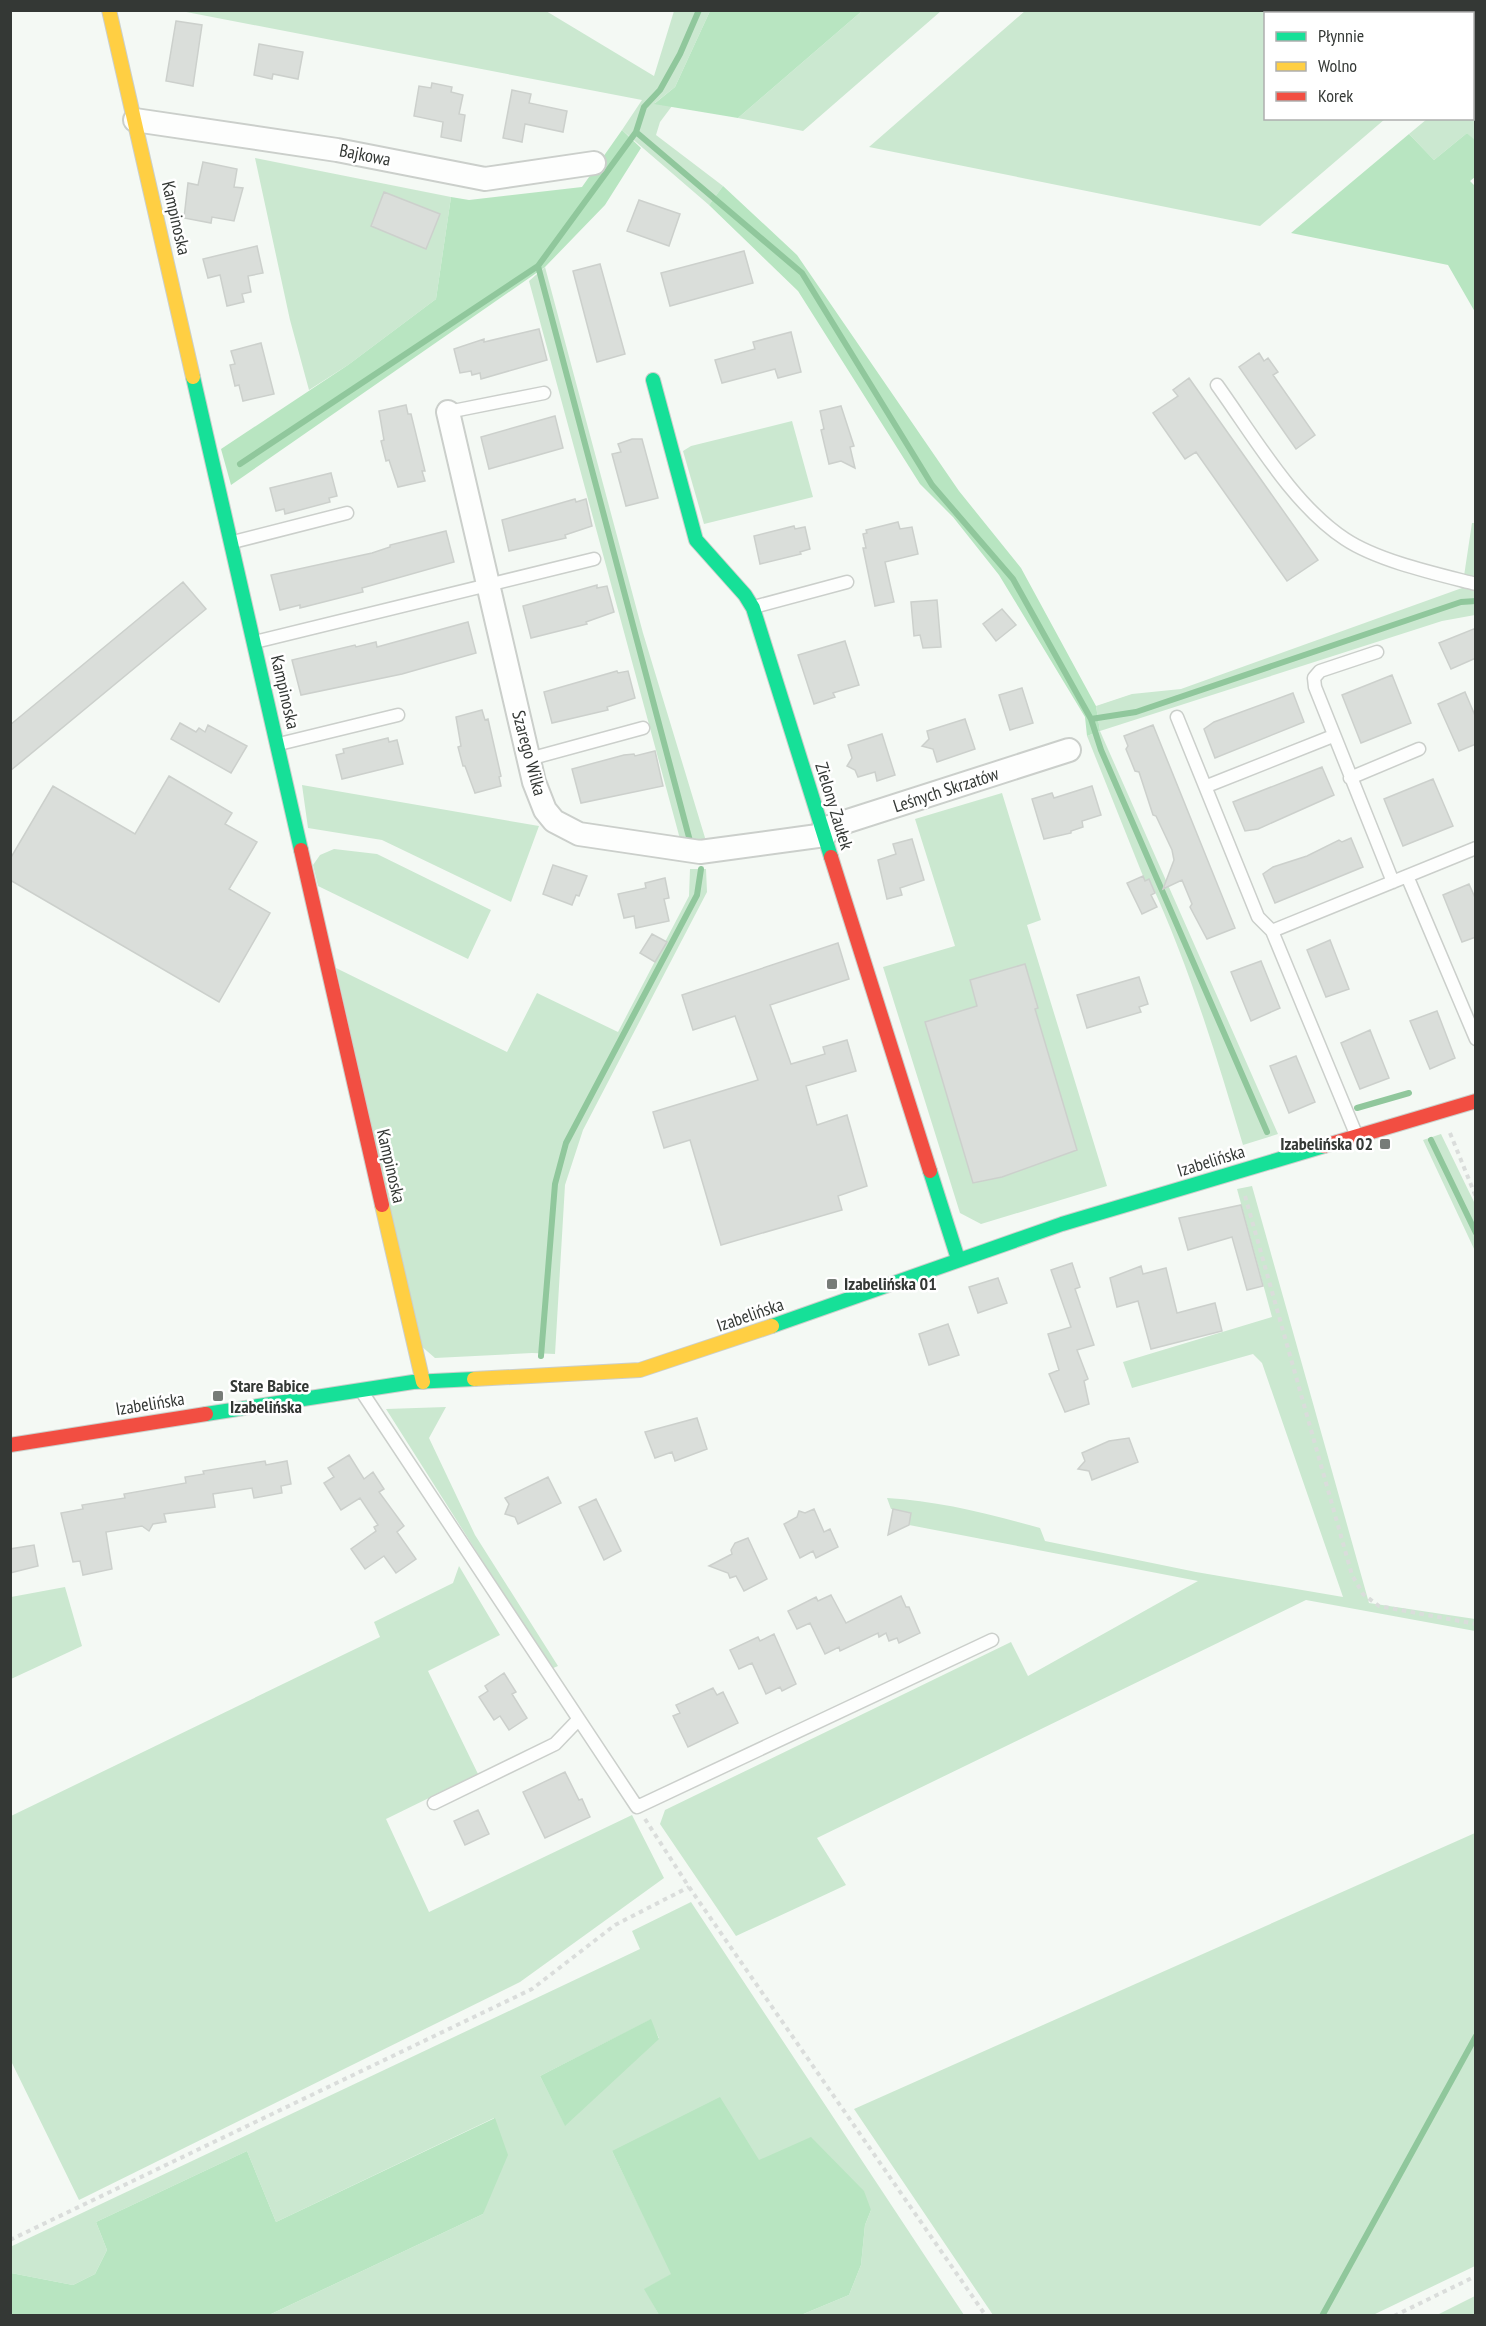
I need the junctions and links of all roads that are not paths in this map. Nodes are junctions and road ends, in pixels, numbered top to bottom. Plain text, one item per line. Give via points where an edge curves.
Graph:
1 (109, 10) edge
2 (135, 120) junction
3 (594, 164) dead end
4 (653, 380) dead end
5 (1217, 385) dead end
6 (544, 393) dead end
7 (448, 412) joint
8 (347, 513) dead end
9 (232, 542) junction
10 (594, 559) dead end
11 (847, 582) dead end
12 (1476, 584) edge
13 (489, 586) junction
14 (753, 608) junction
15 (255, 642) junction
16 (1377, 652) dead end
17 (398, 715) dead end
18 (1177, 717) dead end
19 (643, 728) dead end
20 (1333, 736) junction
21 (278, 744) junction
22 (1419, 749) dead end
23 (1069, 750) dead end
24 (529, 759) junction
25 (1350, 778) junction
26 (1207, 786) junction
27 (824, 832) junction
28 (1476, 848) edge
29 (1407, 876) junction
30 (1393, 882) junction
31 (1272, 931) junction
32 (1476, 1039) edge
33 (1476, 1101) edge
34 (1357, 1136) junction
35 (958, 1259) junction
36 (423, 1382) junction
37 (362, 1391) junction
38 (10, 1445) edge
39 (992, 1640) dead end
40 (578, 1720) junction
41 (434, 1803) dead end

1 - 2 street, Kampinoska
2 - 3 street, Bajkowa via 337,150 485,178
2 - 9 street, Kampinoska
4 - 14 street, Zielony Zaułek via 696,540
5 - 12 lane via 1265,453 1323,523 1347,541 1370,551
6 - 7 lane
7 - 13 street, Szarego Wilka
8 - 9 lane
9 - 15 street, Kampinoska
10 - 13 lane
11 - 14 lane
13 - 15 lane
13 - 24 street, Szarego Wilka
14 - 27 street, Zielony Zaułek
15 - 21 street, Kampinoska
16 - 20 lane via 1320,671 1314,678
17 - 21 lane
18 - 26 lane
19 - 24 lane
20 - 25 lane
20 - 26 lane
21 - 36 street, Kampinoska
22 - 25 lane
23 - 27 street, Leśnych Skrzatów
24 - 27 street, Szarego Wilka via 545,810 554,821 579,834 700,852
25 - 30 lane
26 - 31 lane via 1258,917
27 - 35 street, Zielony Zaułek
28 - 29 lane
29 - 30 lane
29 - 32 lane
30 - 31 lane
31 - 34 lane
33 - 34 street, Izabelińska
34 - 35 street, Izabelińska
35 - 36 street, Izabelińska via 640,1370
36 - 37 street, Izabelińska
37 - 38 street, Izabelińska
37 - 40 lane
39 - 40 lane via 637,1807
40 - 41 lane via 555,1744

